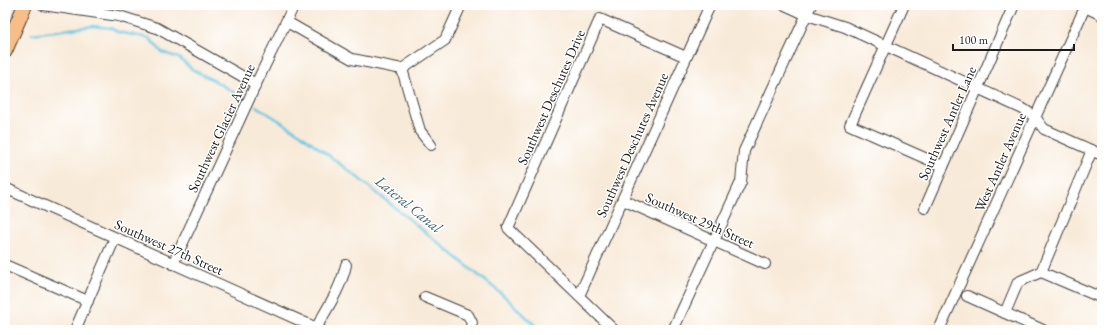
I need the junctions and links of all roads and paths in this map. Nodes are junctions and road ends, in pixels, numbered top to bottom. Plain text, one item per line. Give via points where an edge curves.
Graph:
1 (25, 5) edge
2 (43, 5) edge
3 (294, 5) edge
4 (461, 5) edge
5 (710, 5) edge
6 (785, 5) edge
7 (811, 5) edge
8 (904, 5) edge
9 (1014, 5) edge
10 (1085, 6) edge
11 (807, 15) junction
12 (1102, 15) edge
13 (287, 22) junction
14 (885, 46) junction
15 (5, 51) edge
16 (686, 57) junction
17 (402, 69) junction
18 (256, 84) junction
19 (978, 88) junction
20 (1035, 117) junction
21 (431, 145) dead end
22 (1092, 150) junction
23 (1102, 155) edge
24 (943, 166) junction
25 (5, 188) edge
26 (623, 200) junction
27 (925, 208) dead end
28 (115, 238) junction
29 (714, 241) junction
30 (173, 264) junction
31 (765, 264) dead end
32 (5, 265) edge
33 (346, 265) dead end
34 (1040, 272) junction
35 (425, 296) dead end
36 (579, 296) junction
37 (966, 296) dead end
38 (1102, 298) edge
39 (88, 301) junction
40 (1005, 313) junction
41 (318, 329) edge
42 (75, 330) edge
43 (470, 330) edge
44 (614, 330) edge
45 (673, 330) edge
46 (940, 330) edge
47 (1042, 330) edge

1 - 15 highway
2 - 18 street via 119,16 157,28
3 - 13 street, Southwest Glacier Avenue
4 - 17 street via 445,40
5 - 16 street, Southwest Deschutes Avenue
6 - 11 street
7 - 11 street
8 - 14 street
9 - 19 street, Southwest Antler Lane
10 - 12 street
10 - 20 street, West Antler Avenue
11 - 14 street via 845,27
11 - 29 street via 744,150 741,182
13 - 17 street via 352,59
13 - 18 street, Southwest Glacier Avenue
14 - 19 street
14 - 24 street via 850,125
16 - 26 street, Southwest Deschutes Avenue
16 - 36 street, Southwest Deschutes Drive via 600,19 508,228
17 - 21 street via 420,130
18 - 30 street, Southwest Glacier Avenue
19 - 20 street
19 - 24 street, Southwest Antler Lane
20 - 22 street via 1044,129
20 - 46 street, West Antler Avenue
22 - 23 street
22 - 34 street
24 - 27 street, Southwest Antler Lane
25 - 28 street, Southwest 27th Street
26 - 29 street, Southwest 29th Street
26 - 36 street, Southwest Deschutes Avenue
28 - 30 street, Southwest 27th Street
28 - 39 street
29 - 31 street, Southwest 29th Street
29 - 45 street
30 - 41 street, Southwest 27th Street
32 - 39 street
33 - 41 street via 338,290
34 - 38 street
34 - 40 street via 1018,282
35 - 43 street via 468,315 472,323
36 - 44 street
37 - 40 street
39 - 42 street
40 - 47 street

